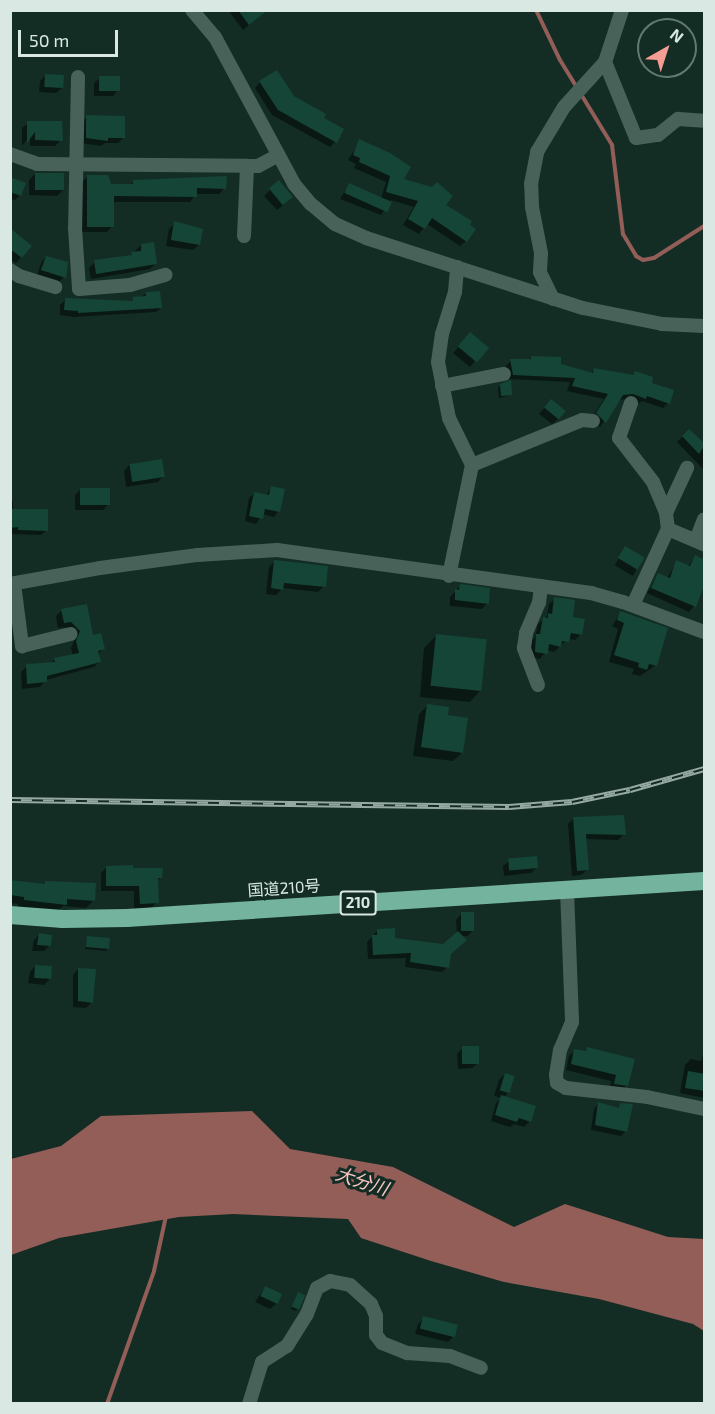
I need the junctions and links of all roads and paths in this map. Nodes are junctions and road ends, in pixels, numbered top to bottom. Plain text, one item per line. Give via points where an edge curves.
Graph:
1 (192, 10) edge
2 (622, 10) edge
3 (605, 62) junction
4 (78, 77) dead end
5 (705, 121) edge
6 (10, 154) edge
7 (277, 156) junction
8 (77, 163) junction
9 (247, 166) junction
10 (244, 236) dead end
11 (457, 267) junction
12 (10, 270) edge
13 (166, 275) dead end
14 (55, 287) dead end
15 (553, 299) junction
16 (705, 326) edge
17 (504, 374) dead end
18 (442, 386) junction
19 (631, 403) dead end
20 (593, 421) dead end
21 (472, 465) junction
22 (687, 468) dead end
23 (666, 513) junction
24 (705, 519) edge
25 (668, 529) junction
26 (700, 542) edge
27 (449, 576) junction
28 (12, 584) edge
29 (541, 586) junction
30 (633, 605) junction
31 (705, 632) edge
32 (71, 634) dead end
33 (538, 685) dead end
34 (705, 881) edge
35 (567, 890) junction
36 (10, 915) edge
37 (705, 1109) edge
38 (481, 1368) dead end
39 (249, 1404) edge

1 - 7 street via 215,37
2 - 3 street
3 - 5 street via 636,138 657,135 678,119
3 - 15 street via 564,107 537,152 531,184 532,207 541,253 540,272
4 - 8 street
6 - 8 street via 37,164
7 - 9 street via 258,166
7 - 11 street via 302,193 335,224
8 - 9 street
8 - 13 street via 75,228 79,289 130,285
9 - 10 street
11 - 15 street
11 - 18 street via 455,292 438,350
12 - 14 street
15 - 16 street via 615,316
17 - 18 street
18 - 21 street via 452,428
19 - 23 street via 619,438 653,482
20 - 21 street via 582,420
21 - 27 street
22 - 23 street
23 - 25 street
24 - 26 street
25 - 26 street
25 - 30 street
27 - 28 street via 299,553 252,550 100,568
27 - 29 street
28 - 32 street via 22,646
29 - 30 street via 591,593
29 - 33 street via 525,648
30 - 31 street
34 - 35 highway, 国道210号 / 210
35 - 36 highway, 国道210号 / 210 via 127,918
35 - 37 street via 572,1022 560,1050 557,1083 566,1088 647,1097
38 - 39 street via 450,1356 407,1353 382,1343 376,1335 376,1316 371,1304 350,1285 330,1281 316,1288 307,1314 287,1346 262,1362

